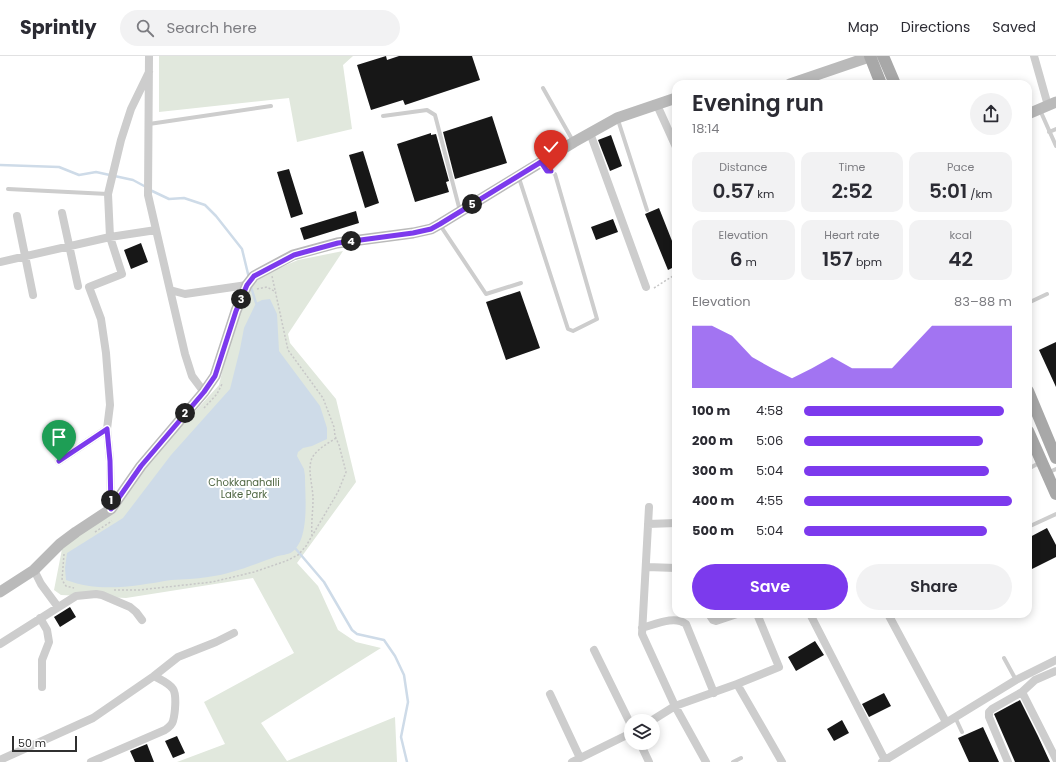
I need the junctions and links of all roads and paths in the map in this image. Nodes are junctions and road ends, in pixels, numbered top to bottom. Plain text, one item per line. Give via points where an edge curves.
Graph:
1 (149, 56) edge
2 (871, 56) edge
3 (883, 56) edge
4 (1034, 56) edge
5 (149, 72) junction
6 (802, 80) edge
7 (880, 80) edge
8 (893, 80) edge
9 (543, 88) dead end
10 (672, 99) edge
11 (1050, 102) edge
12 (657, 105) junction
13 (271, 106) dead end
14 (1032, 109) edge
15 (1032, 112) edge
16 (383, 116) dead end
17 (617, 118) junction
18 (148, 124) junction
19 (1056, 129) edge
20 (672, 132) edge
21 (1049, 132) junction
22 (590, 133) junction
23 (574, 142) junction
24 (1056, 146) edge
25 (541, 162) junction
26 (518, 176) junction
27 (8, 189) dead end
28 (108, 194) junction
29 (647, 210) dead end
30 (460, 211) junction
31 (62, 213) dead end
32 (17, 216) dead end
33 (440, 224) junction
34 (156, 230) junction
35 (110, 237) junction
36 (70, 246) junction
37 (25, 257) junction
38 (0, 262) edge
39 (270, 267) junction
40 (672, 276) edge
41 (521, 283) dead end
42 (252, 284) junction
43 (78, 286) dead end
44 (649, 288) joint
45 (170, 290) junction
46 (276, 292) junction
47 (33, 294) dead end
48 (1047, 294) dead end
49 (1032, 301) edge
50 (223, 379) dead end
51 (204, 392) junction
52 (1032, 401) edge
53 (203, 409) dead end
54 (107, 429) junction
55 (336, 438) junction
56 (1032, 451) edge
57 (1056, 458) edge
58 (59, 461) dead end
59 (1041, 462) junction
60 (1032, 467) edge
61 (1052, 471) edge
62 (1056, 494) edge
63 (649, 507) dead end
64 (113, 513) junction
65 (1056, 514) edge
66 (672, 523) edge
67 (648, 524) junction
68 (1032, 525) edge
69 (90, 535) dead end
70 (312, 536) junction
71 (65, 551) dead end
72 (647, 567) junction
73 (672, 568) edge
74 (34, 570) junction
75 (79, 589) dead end
76 (108, 590) dead end
77 (0, 592) edge
78 (58, 607) junction
79 (40, 618) junction
80 (712, 618) edge
81 (725, 618) edge
82 (759, 618) edge
83 (812, 618) edge
84 (890, 618) edge
85 (142, 620) dead end
86 (642, 628) junction
87 (234, 633) dead end
88 (0, 644) edge
89 (594, 650) dead end
90 (1004, 658) dead end
91 (1056, 660) edge
92 (1056, 671) edge
93 (154, 676) junction
94 (1016, 680) junction
95 (737, 684) junction
96 (42, 687) dead end
97 (714, 692) junction
98 (1022, 692) junction
99 (550, 694) dead end
100 (675, 706) junction
101 (626, 714) edge
102 (660, 715) edge
103 (955, 717) junction
104 (946, 722) junction
105 (962, 732) dead end
106 (624, 736) edge
107 (643, 750) edge
108 (580, 758) junction
109 (741, 758) dead end
110 (1056, 759) edge
111 (0, 760) edge
112 (884, 761) edge
113 (91, 762) edge
114 (572, 762) edge
115 (649, 762) edge
116 (706, 762) edge
117 (733, 762) edge
118 (782, 762) edge
119 (1008, 762) edge

1 - 5 street
2 - 6 street
2 - 7 main road
3 - 8 main road
4 - 11 street
5 - 18 street
5 - 28 street via 131,109
9 - 23 lane
10 - 12 street
11 - 14 street
11 - 15 street
11 - 21 lane
12 - 17 street
12 - 20 street
13 - 18 lane
16 - 30 lane via 428,110 435,115
17 - 22 street
17 - 29 lane
18 - 34 street via 148,193
19 - 21 lane
21 - 24 lane
22 - 23 street
22 - 44 street
23 - 25 street
25 - 26 street
25 - 26 lane via 547,171 555,174 597,319 573,331 568,330
26 - 30 street
27 - 28 lane
28 - 35 street
30 - 33 street
31 - 36 street
32 - 37 street
33 - 39 street via 413,233 338,243 294,255
33 - 41 lane via 486,294
34 - 35 street
34 - 45 street
35 - 36 street
35 - 54 street via 122,274 89,287 101,319 106,352 110,405
36 - 37 street
36 - 43 street
37 - 38 street
37 - 47 street
39 - 42 street
39 - 46 path
40 - 44 path
42 - 45 street via 185,294
42 - 46 path
42 - 51 street via 236,311 215,376
45 - 51 street via 192,376
46 - 55 path via 288,350 323,398
48 - 49 lane
50 - 53 path via 217,394
51 - 64 street via 141,466
52 - 57 main road
54 - 58 street
54 - 64 street
55 - 70 path via 346,472 338,492
55 - 70 path via 316,452 311,460
56 - 59 main road
59 - 60 lane
59 - 61 main road
61 - 62 main road
63 - 67 street
64 - 69 path via 110,523
64 - 74 street via 70,536
65 - 68 lane
66 - 67 street
67 - 72 street
70 - 76 path via 298,556 254,572 212,582 139,590
71 - 75 path via 62,580 66,586
72 - 73 street
72 - 86 street
74 - 77 street
74 - 78 street
78 - 79 street
78 - 85 street via 74,596 100,595 130,607
79 - 88 street
79 - 96 street via 47,630 49,642 42,660
80 - 81 street via 716,621
82 - 95 street via 779,667
83 - 112 street
84 - 104 street
86 - 97 street via 676,619 682,620 686,624
86 - 100 street via 642,634
87 - 93 street via 181,655
89 - 101 street
90 - 94 lane
91 - 94 street
92 - 98 street via 1035,680
93 - 111 street via 93,718
93 - 113 street via 169,684 174,690 176,697 173,722 165,730
94 - 103 street
95 - 97 street
95 - 118 street
97 - 100 street
98 - 110 street
98 - 119 street via 989,712
99 - 108 street
100 - 102 street
100 - 116 street
103 - 104 street
103 - 105 lane
104 - 112 street
106 - 108 street
107 - 115 street
108 - 114 street
109 - 117 lane

